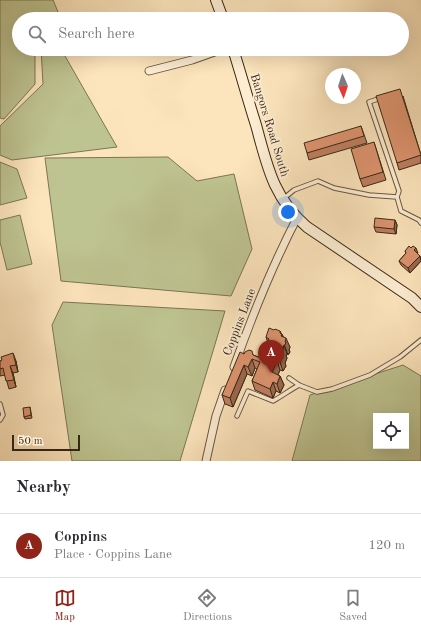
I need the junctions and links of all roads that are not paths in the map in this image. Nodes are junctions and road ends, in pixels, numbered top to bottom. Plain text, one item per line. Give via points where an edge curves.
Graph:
1 (216, 0) edge
2 (220, 12) edge
3 (203, 56) edge
4 (235, 56) edge
5 (149, 71) dead end
6 (387, 95) edge
7 (397, 197) junction
8 (282, 200) junction
9 (297, 218) junction
10 (421, 223) edge
11 (421, 307) edge
12 (421, 340) edge
13 (232, 372) edge
14 (289, 378) dead end
15 (299, 385) junction
16 (226, 386) edge
17 (0, 404) edge
18 (237, 416) dead end
19 (0, 420) edge
20 (206, 461) edge

1 - 2 street
3 - 5 street
4 - 8 street, Bangors Road South via 271,177
6 - 7 lane via 369,102 399,191
7 - 8 lane via 362,194 334,188 318,181 294,190
7 - 10 lane via 401,211
8 - 9 street, Bangors Road South
9 - 11 street, Bangors Road South via 412,298
9 - 13 street, Coppins Lane via 282,245
12 - 15 lane via 400,357 370,375 317,392
14 - 15 lane
15 - 18 lane via 272,401 248,392
16 - 20 street
17 - 19 lane via 3,415

